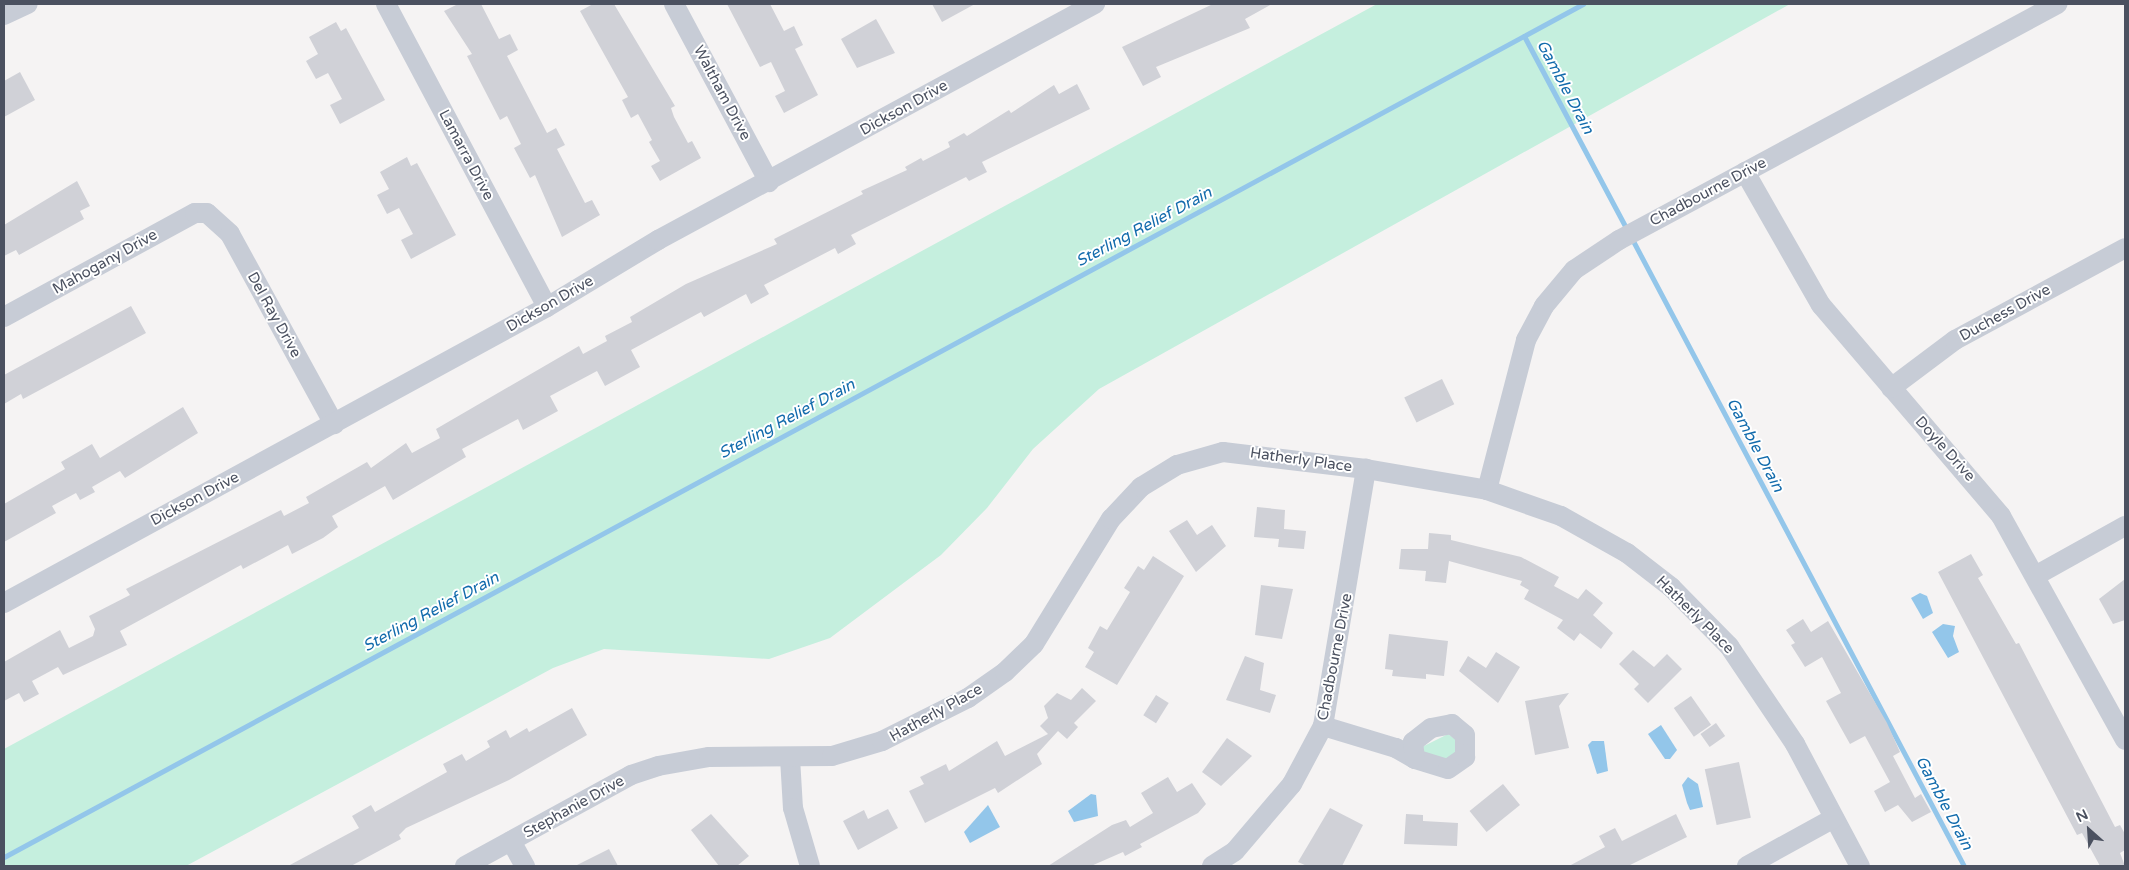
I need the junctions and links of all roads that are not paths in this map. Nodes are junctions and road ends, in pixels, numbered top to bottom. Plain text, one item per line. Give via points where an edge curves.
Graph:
1 (28, 4) edge
2 (386, 4) edge
3 (674, 4) edge
4 (1095, 4) edge
5 (2058, 4) edge
6 (4, 15) edge
7 (1745, 172) junction
8 (769, 182) junction
9 (207, 212) joint
10 (2125, 248) edge
11 (547, 306) junction
12 (4, 318) edge
13 (1891, 388) junction
14 (334, 424) junction
15 (1366, 469) junction
16 (1487, 490) junction
17 (2125, 526) edge
18 (2035, 576) junction
19 (4, 603) edge
20 (1323, 726) junction
21 (1417, 737) junction
22 (2125, 740) edge
23 (1396, 748) junction
24 (790, 758) junction
25 (687, 759) joint
26 (1415, 759) junction
27 (1834, 818) junction
28 (511, 841) junction
29 (465, 866) edge
30 (525, 866) edge
31 (810, 866) edge
32 (1212, 866) edge
33 (1746, 866) edge
34 (1860, 866) edge

1 - 6 street
2 - 11 street, Lamarra Drive
3 - 8 street, Waltham Drive
4 - 8 street, Dickson Drive
5 - 7 street, Chadbourne Drive
7 - 13 street, Doyle Drive via 1804,282
7 - 16 street, Chadbourne Drive via 1619,240 1560,284 1526,340
8 - 11 street, Dickson Drive via 658,240
9 - 12 street, Mahogany Drive via 195,213
9 - 14 street, Del Ray Drive via 230,234
10 - 13 street, Duchess Drive via 1955,340
11 - 14 street, Dickson Drive
13 - 18 street, Doyle Drive via 1988,498
14 - 19 street, Dickson Drive
15 - 16 street, Hatherly Place
15 - 20 street, Chadbourne Drive
15 - 24 street, Hatherly Place via 1246,452 1215,454 1178,464 1125,503 1034,644 1005,672 968,698 882,741 832,756
16 - 27 street, Hatherly Place via 1561,516 1627,553 1671,586 1729,646 1763,693
17 - 18 street
18 - 22 street, Doyle Drive
20 - 23 street
20 - 32 street, Chadbourne Drive via 1287,791 1235,851
21 - 23 street
21 - 26 street via 1410,747
21 - 26 street via 1438,725 1452,724 1464,735 1467,749 1461,762 1448,768
23 - 26 street
24 - 25 street, Hatherly Place
24 - 31 street via 793,808
25 - 28 street, Stephanie Drive via 631,776
27 - 33 street
27 - 34 street, Hatherly Place
28 - 29 street, Stephanie Drive
28 - 30 street

